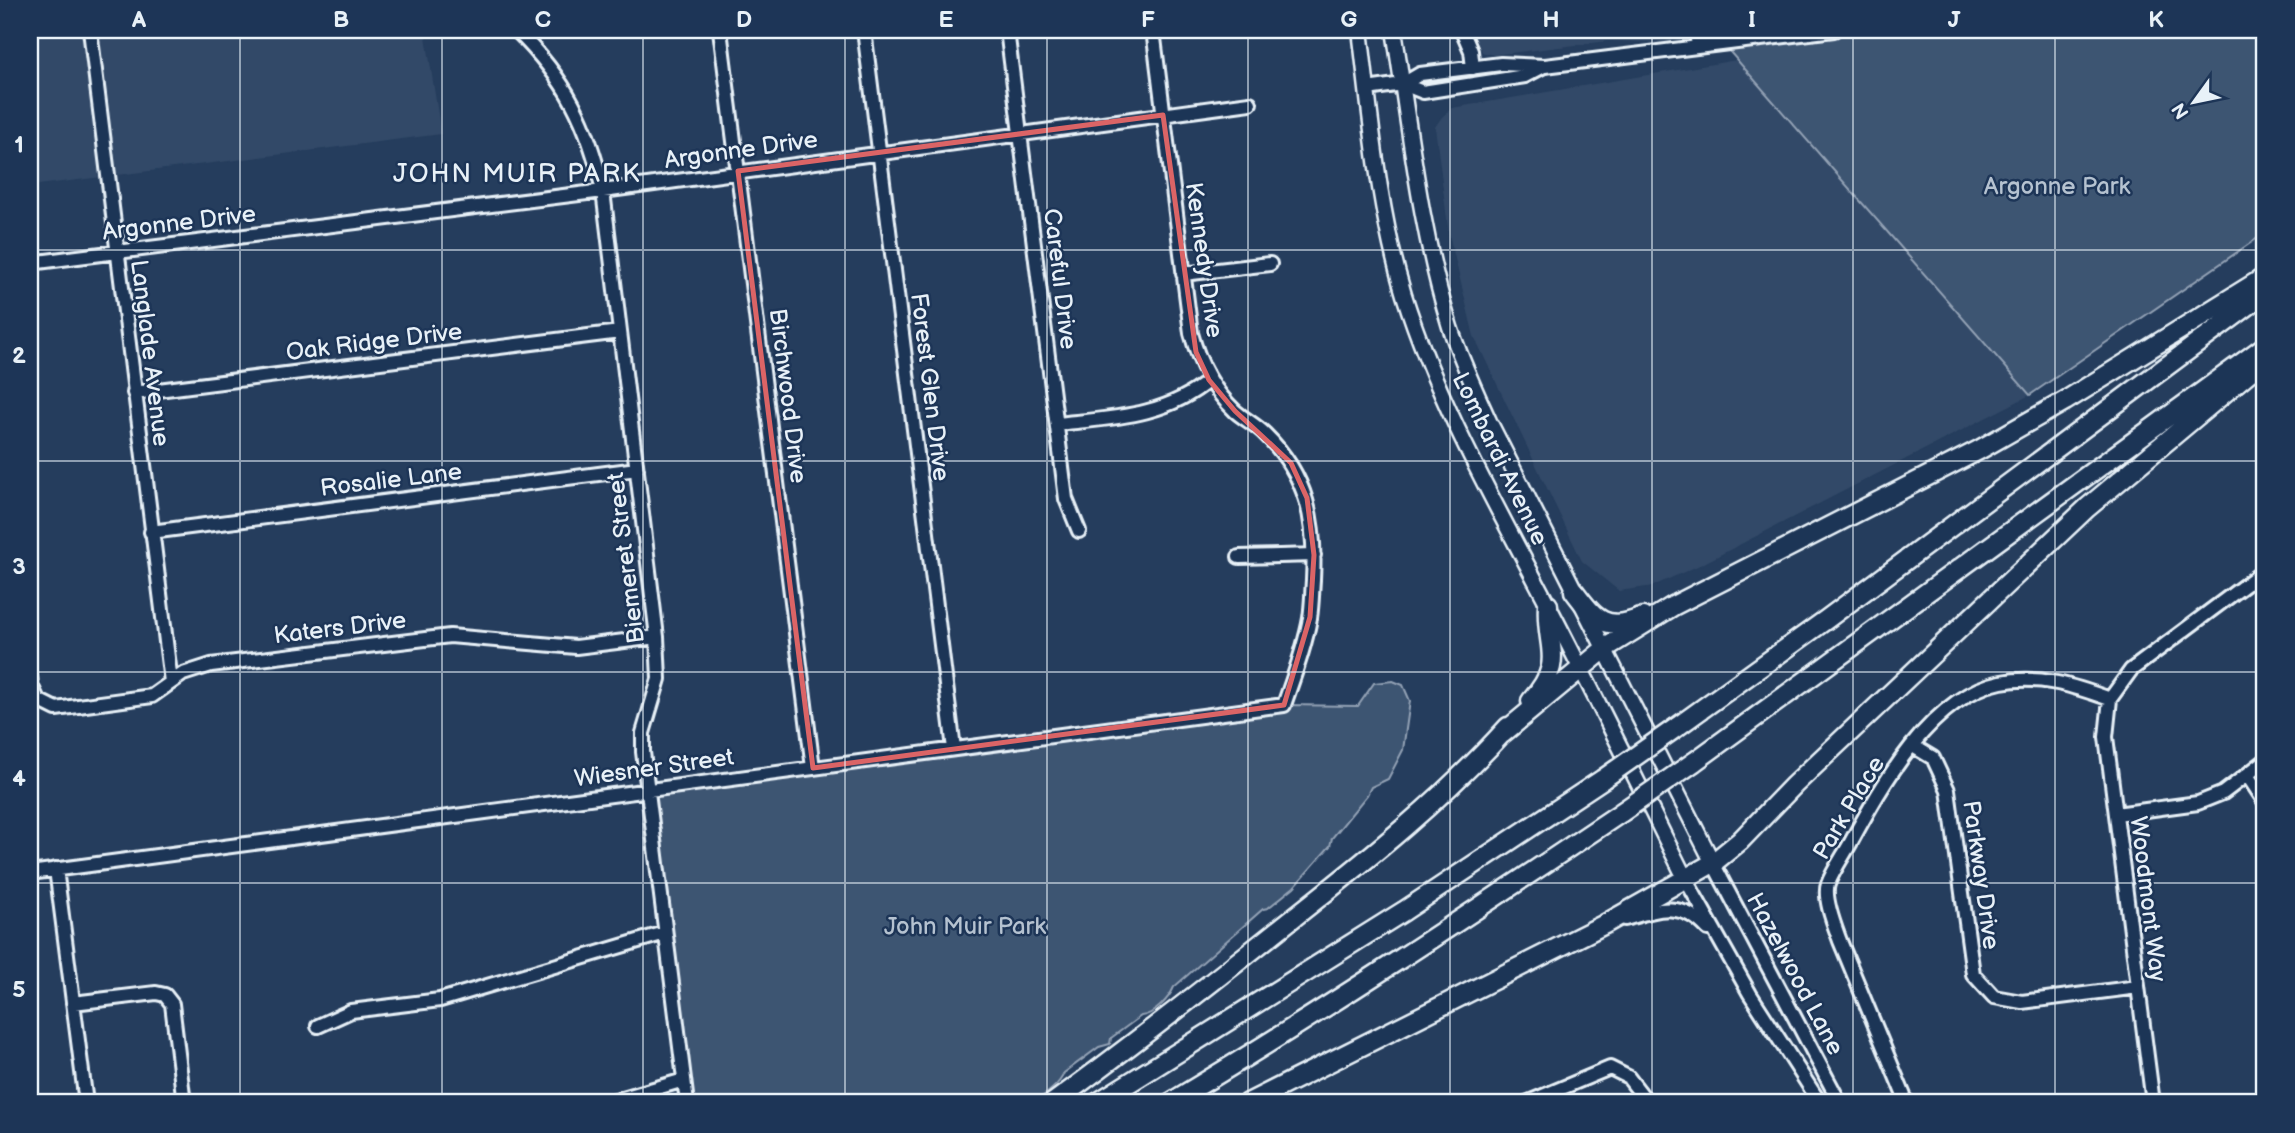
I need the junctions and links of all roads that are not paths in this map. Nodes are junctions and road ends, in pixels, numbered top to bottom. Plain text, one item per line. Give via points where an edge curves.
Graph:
1 (90, 30) edge
2 (516, 30) edge
3 (720, 30) edge
4 (863, 30) edge
5 (1007, 30) edge
6 (1153, 30) edge
7 (1360, 30) edge
8 (1394, 30) edge
9 (1462, 30) edge
10 (1696, 30) edge
11 (1834, 30) edge
12 (1698, 47) junction
13 (1545, 66) junction
14 (1473, 68) junction
15 (1403, 84) junction
16 (1367, 89) junction
17 (1250, 103) dead end
18 (1163, 114) junction
19 (1020, 134) junction
20 (879, 152) junction
21 (738, 171) junction
22 (603, 191) junction
23 (116, 252) junction
24 (30, 263) edge
25 (1270, 264) dead end
26 (1183, 275) junction
27 (2265, 276) edge
28 (2265, 293) edge
29 (620, 332) junction
30 (2265, 346) edge
31 (2265, 359) edge
32 (1209, 380) junction
33 (134, 393) junction
34 (1056, 424) junction
35 (637, 469) junction
36 (1079, 531) dead end
37 (151, 532) junction
38 (1314, 555) junction
39 (1239, 557) dead end
40 (2265, 570) edge
41 (1574, 591) junction
42 (1548, 606) junction
43 (1673, 606) junction
44 (657, 637) junction
45 (1604, 650) junction
46 (1580, 668) junction
47 (30, 676) edge
48 (171, 682) junction
49 (2110, 699) junction
50 (1284, 705) joint
51 (1502, 734) junction
52 (1913, 746) junction
53 (954, 749) junction
54 (2265, 761) edge
55 (813, 768) junction
56 (2247, 775) junction
57 (647, 790) junction
58 (2265, 802) edge
59 (2116, 814) junction
60 (1713, 863) junction
61 (56, 869) junction
62 (30, 873) edge
63 (1686, 880) junction
64 (1605, 924) junction
65 (665, 933) junction
66 (1719, 940) junction
67 (2138, 988) junction
68 (73, 1003) junction
69 (318, 1026) dead end
70 (684, 1080) junction
71 (86, 1103) edge
72 (184, 1103) edge
73 (606, 1103) edge
74 (687, 1103) edge
75 (1053, 1103) edge
76 (1097, 1103) edge
77 (1170, 1103) edge
78 (1248, 1103) edge
79 (1526, 1103) edge
80 (1648, 1103) edge
81 (1820, 1103) edge
82 (1840, 1103) edge
83 (1907, 1103) edge
84 (2153, 1103) edge

1 - 23 street, Langlade Avenue
2 - 22 street, Biemeret Street via 550,67 575,105 594,152
3 - 21 street, Birchwood Drive
4 - 20 street, Forest Glen Drive
5 - 19 street, Careful Drive
6 - 18 street, Kennedy Drive
7 - 16 main road, Lombardi Avenue
8 - 15 main road, Lombardi Avenue
9 - 14 street
10 - 12 street
11 - 12 street
12 - 13 street
13 - 14 street
13 - 15 street via 1525,76 1423,92
14 - 15 street via 1420,74
15 - 16 street
15 - 41 main road, Lombardi Avenue via 1421,210 1451,329 1489,421
16 - 42 main road, Lombardi Avenue via 1383,208 1410,313 1450,416
17 - 18 street, Argonne Drive
18 - 19 street, Argonne Drive
18 - 26 street, Kennedy Drive
19 - 20 street, Argonne Drive
19 - 34 street, Careful Drive
20 - 21 street, Argonne Drive
20 - 53 street, Forest Glen Drive
21 - 22 street, Argonne Drive
21 - 55 street, Birchwood Drive
22 - 23 street, Argonne Drive
22 - 29 street, Biemeret Street
23 - 24 street, Argonne Drive
23 - 33 street, Langlade Avenue
25 - 26 street
26 - 32 street, Kennedy Drive via 1191,333
27 - 43 highway via 1979,450
28 - 76 highway, bridge via 1827,619 1603,779 1404,911
29 - 33 street, Oak Ridge Drive
29 - 35 street, Biemeret Street
30 - 77 highway, bridge via 1622,812 1410,953
31 - 60 highway via 2096,500
32 - 34 street via 1165,407 1132,416
32 - 38 street, Kennedy Drive via 1291,463 1307,498
33 - 37 street, Langlade Avenue
34 - 36 street, Careful Drive via 1066,499
35 - 37 street, Rosalie Lane
35 - 44 street, Biemeret Street
37 - 48 street, Langlade Avenue
38 - 39 street
38 - 50 street, Kennedy Drive via 1310,617
40 - 49 street via 2132,670
41 - 43 highway via 1595,617 1611,625
41 - 45 main road, Lombardi Avenue
42 - 46 main road, Lombardi Avenue
42 - 51 highway via 1553,653 1549,674
43 - 45 highway
44 - 48 street, Katers Drive via 576,647 450,636 211,665
44 - 57 street, Biemeret Street via 659,679 643,733
45 - 46 highway
45 - 60 main road, Lombardi Avenue
46 - 51 highway
46 - 63 main road, Lombardi Avenue
47 - 48 street, Katers Drive via 38,700 56,709 152,696
49 - 52 street, Park Place via 2037,679 1999,683 1967,695 1935,719
49 - 59 street, Woodmont Way via 2106,737
50 - 53 street, Wiesner Street
51 - 75 highway via 1361,865
52 - 67 street, Parkway Drive via 1933,758 1948,790 1973,974 1994,997 2022,1002
52 - 83 street, Park Place via 1883,783 1827,886 1830,914
53 - 55 street, Wiesner Street
54 - 56 street
55 - 57 street, Wiesner Street
56 - 58 street
56 - 59 street via 2223,793 2198,803
57 - 61 street, Wiesner Street
57 - 65 street, Biemeret Street
59 - 67 street, Woodmont Way
60 - 63 highway
60 - 82 street, Hazelwood Lane
61 - 62 street, Wiesner Street
61 - 68 street
63 - 64 highway
63 - 66 street, Hazelwood Lane
64 - 66 street via 1673,909 1701,921
64 - 78 highway
65 - 69 street via 440,1000 351,1011
65 - 70 street, Biemeret Street
66 - 81 street, Hazelwood Lane
67 - 84 street, Woodmont Way
68 - 71 street
68 - 72 street via 165,995 172,1004
70 - 73 street
70 - 74 street, Biemeret Street
79 - 80 street via 1610,1068 1628,1077

